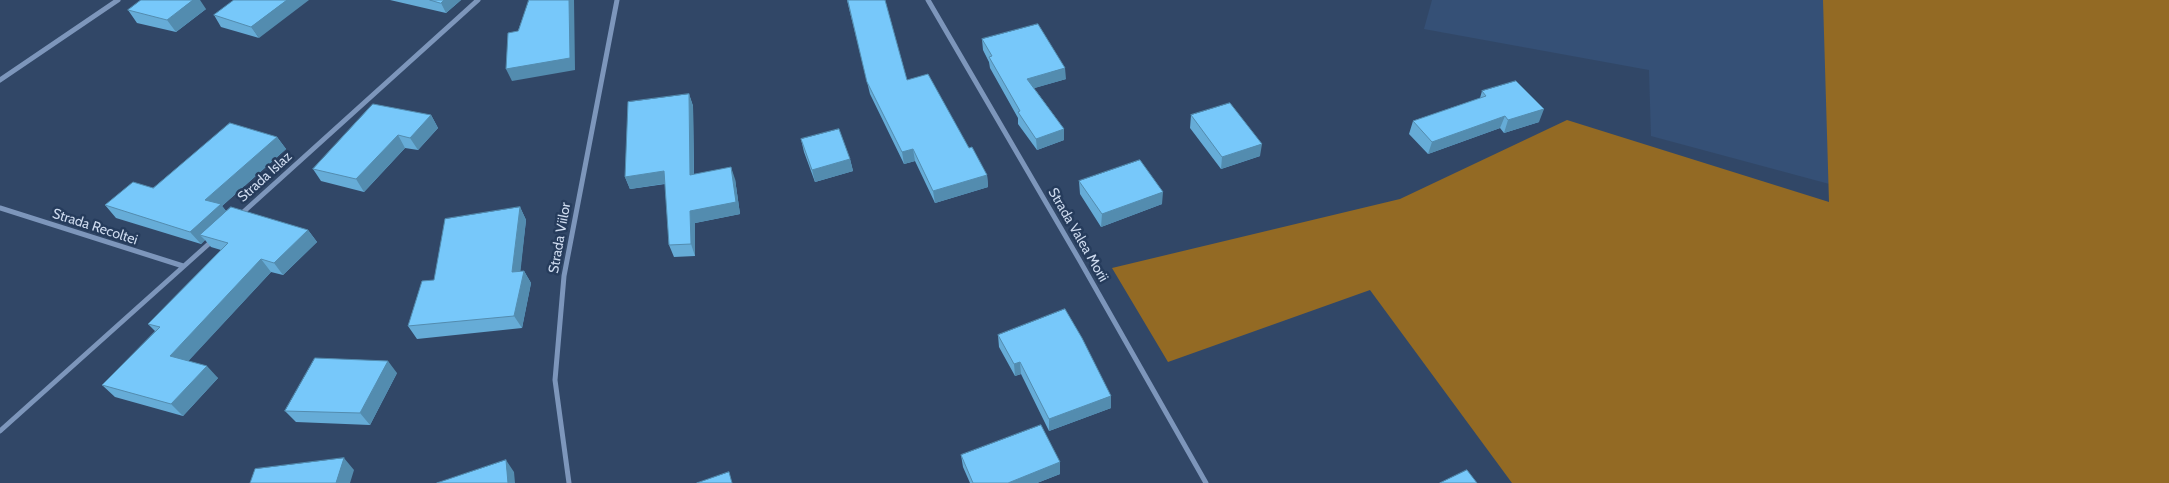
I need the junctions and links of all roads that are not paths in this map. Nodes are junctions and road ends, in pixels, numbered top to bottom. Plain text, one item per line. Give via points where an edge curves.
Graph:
1 (118, 0) edge
2 (478, 0) edge
3 (617, 0) edge
4 (928, 0) edge
5 (0, 80) edge
6 (0, 208) edge
7 (235, 220) edge
8 (220, 233) edge
9 (183, 266) junction
10 (0, 431) edge
11 (569, 483) edge
12 (1206, 483) edge

1 - 5 street
2 - 7 street, Strada Islaz
3 - 11 street, Strada Viilor via 564,276 555,380
4 - 12 street, Strada Valea Morii
6 - 9 street, Strada Recoltei
8 - 9 street
9 - 10 street

